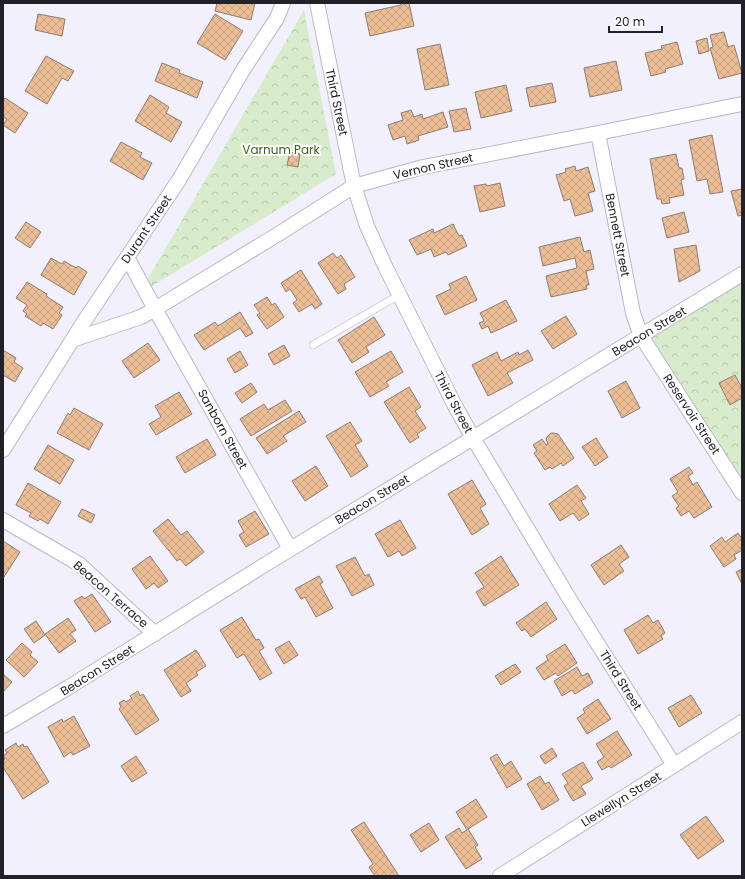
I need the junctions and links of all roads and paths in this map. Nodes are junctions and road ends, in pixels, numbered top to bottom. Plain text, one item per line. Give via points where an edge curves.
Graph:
1 (283, 3) edge
2 (317, 3) edge
3 (742, 104) edge
4 (598, 133) junction
5 (354, 186) junction
6 (127, 257) junction
7 (742, 274) edge
8 (399, 295) junction
9 (156, 309) junction
10 (641, 336) junction
11 (72, 340) junction
12 (313, 345) dead end
13 (473, 438) junction
14 (3, 450) edge
15 (742, 493) edge
16 (3, 520) edge
17 (290, 549) junction
18 (155, 634) junction
19 (742, 722) edge
20 (3, 726) edge
21 (674, 765) junction
22 (500, 876) edge

1 - 6 street, Durant Street via 277,18 243,70 179,180
2 - 5 street, Third Street
3 - 4 street, Vernon Street
4 - 5 street, Vernon Street via 423,167
4 - 10 street, Bennett Street via 633,313
5 - 8 street, Third Street via 369,231
5 - 9 street, Vernon Street
6 - 9 street
6 - 11 street, Durant Street
7 - 10 street, Beacon Street
8 - 12 lane
8 - 13 street, Third Street
9 - 11 street, Vernon Street
9 - 17 street, Sanborn Street
10 - 13 street, Beacon Street
10 - 15 street, Reservoir Street
11 - 14 street, Durant Street
13 - 17 street, Beacon Street
13 - 21 street, Third Street via 572,603
16 - 18 street, Beacon Terrace via 79,564
17 - 18 street, Beacon Street
18 - 20 street, Beacon Street
19 - 21 street, Llewellyn Street
21 - 22 street, Llewellyn Street

